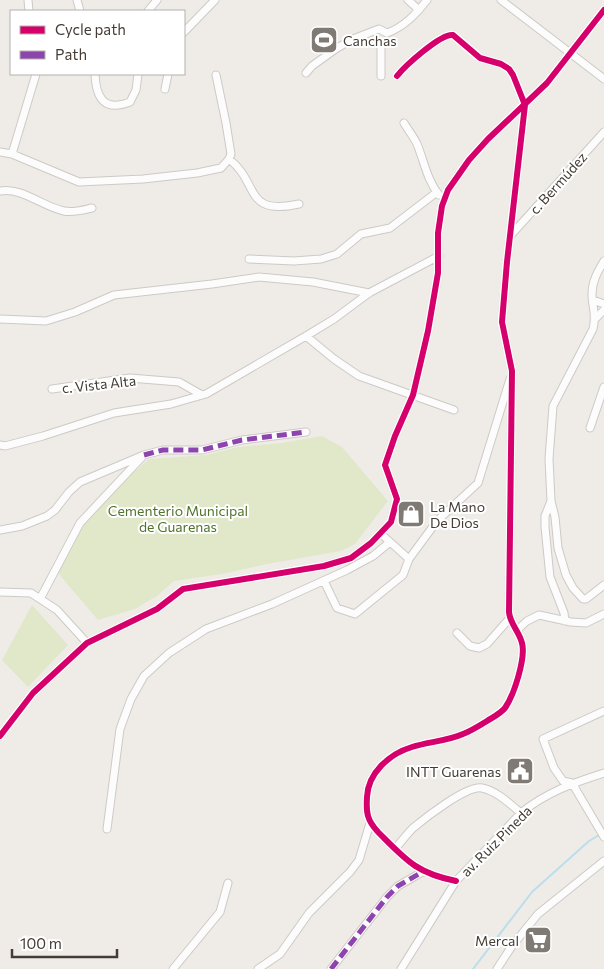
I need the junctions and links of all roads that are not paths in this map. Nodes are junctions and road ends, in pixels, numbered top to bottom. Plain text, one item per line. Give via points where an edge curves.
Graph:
1 (157, 0) edge
2 (215, 0) edge
3 (408, 0) edge
4 (427, 0) edge
5 (501, 0) edge
6 (149, 10) edge
7 (419, 10) junction
8 (604, 10) edge
9 (185, 31) edge
10 (374, 32) junction
11 (386, 33) junction
12 (381, 44) junction
13 (571, 54) junction
14 (306, 73) dead end
15 (216, 74) dead end
16 (36, 75) edge
17 (95, 75) edge
18 (138, 75) edge
19 (168, 75) edge
20 (380, 76) dead end
21 (397, 76) dead end
22 (604, 79) edge
23 (165, 89) dead end
24 (525, 105) junction
25 (404, 123) dead end
26 (604, 132) edge
27 (0, 152) edge
28 (12, 154) junction
29 (229, 159) junction
30 (0, 191) edge
31 (437, 192) junction
32 (444, 201) junction
33 (299, 204) dead end
34 (92, 208) dead end
35 (511, 235) junction
36 (439, 256) junction
37 (249, 259) dead end
38 (604, 261) edge
39 (369, 293) junction
40 (593, 300) junction
41 (604, 304) edge
42 (604, 310) edge
43 (596, 318) junction
44 (0, 319) edge
45 (306, 336) junction
46 (512, 371) junction
47 (604, 387) edge
48 (52, 389) dead end
49 (202, 395) junction
50 (413, 395) junction
51 (454, 410) dead end
52 (590, 428) dead end
53 (306, 432) dead end
54 (0, 445) edge
55 (144, 455) junction
56 (551, 501) junction
57 (0, 530) edge
58 (380, 533) junction
59 (390, 542) junction
60 (409, 560) junction
61 (324, 580) junction
62 (604, 585) edge
63 (0, 592) edge
64 (40, 599) junction
65 (604, 614) edge
66 (509, 619) junction
67 (566, 621) junction
68 (516, 631) junction
69 (457, 633) dead end
70 (87, 643) junction
71 (604, 711) edge
72 (0, 736) edge
73 (604, 773) edge
74 (572, 783) junction
75 (521, 813) junction
76 (370, 823) junction
77 (107, 829) dead end
78 (604, 837) edge
79 (395, 849) junction
80 (604, 861) edge
81 (424, 872) junction
82 (456, 882) junction
83 (228, 883) dead end
84 (173, 969) edge
85 (258, 969) edge
86 (331, 969) edge
87 (401, 969) edge
88 (497, 969) edge

1 - 6 street
2 - 9 street
3 - 7 street
4 - 7 street
5 - 13 street
7 - 11 street via 405,23
8 - 13 street
10 - 11 street via 379,29
10 - 12 street via 374,41
10 - 14 street via 337,48
11 - 12 street via 387,39
12 - 20 street
13 - 22 street
13 - 24 street
15 - 29 street via 231,154
16 - 28 street
17 - 18 street via 100,98 116,105 130,102
19 - 23 street
21 - 24 street via 441,38 453,36 480,58 509,69
24 - 32 street via 502,124 469,160
24 - 35 street
25 - 31 street via 416,142
26 - 35 street, c. Bermúdez
27 - 28 street
28 - 29 street via 79,182 197,173 221,168
29 - 33 street via 238,167 254,197 262,203 279,207
30 - 34 street via 20,194 64,211
31 - 32 street
31 - 37 street via 390,228 361,234 337,254 294,261
32 - 36 street via 438,233
35 - 46 street via 502,322
36 - 39 street
36 - 50 street via 428,330
38 - 40 street via 593,284
39 - 44 street via 313,282 259,277 114,296 46,320
39 - 45 street
40 - 41 street
40 - 43 street
42 - 43 street
43 - 56 street via 553,406 549,459
45 - 49 street
45 - 50 street via 360,376
46 - 60 street via 478,483 437,521
46 - 66 street
47 - 52 street
48 - 49 street, c. Vista Alta via 130,378 179,382
49 - 54 street via 171,404 114,412 43,436
50 - 51 street
50 - 58 street via 385,465 397,499 391,522
53 - 55 street via 242,440 202,450 163,450
55 - 57 street via 80,482 46,516 22,526
55 - 64 street via 80,523
56 - 62 street via 562,565 573,588 586,599
56 - 67 street via 545,527 550,577
58 - 59 street
58 - 70 street via 350,558 324,566 183,589 157,609
59 - 60 street
59 - 61 street via 374,556
60 - 61 street via 403,574 355,614 337,608
61 - 77 street via 206,629 170,652 144,676 120,729
63 - 64 street via 31,593
64 - 70 street via 57,610
65 - 67 street via 586,623
66 - 68 street
66 - 69 street via 487,644 479,648 470,646
67 - 68 street via 539,615
68 - 76 street via 523,644 521,661 512,694 504,709 463,734 410,747 376,770 367,792
70 - 72 street via 33,693
71 - 74 street via 543,739 554,768 562,780
73 - 74 street, av. Ruiz Pineda
74 - 75 street, av. Ruiz Pineda
74 - 78 street
75 - 79 street via 493,792 474,788 422,820
75 - 82 street, av. Ruiz Pineda
76 - 79 street
76 - 85 street via 364,848 350,872 309,913 280,954
79 - 81 street via 407,862
80 - 88 street via 538,914
81 - 82 street
81 - 86 street via 398,886 387,897
82 - 87 street, av. Ruiz Pineda
83 - 84 street via 220,912

